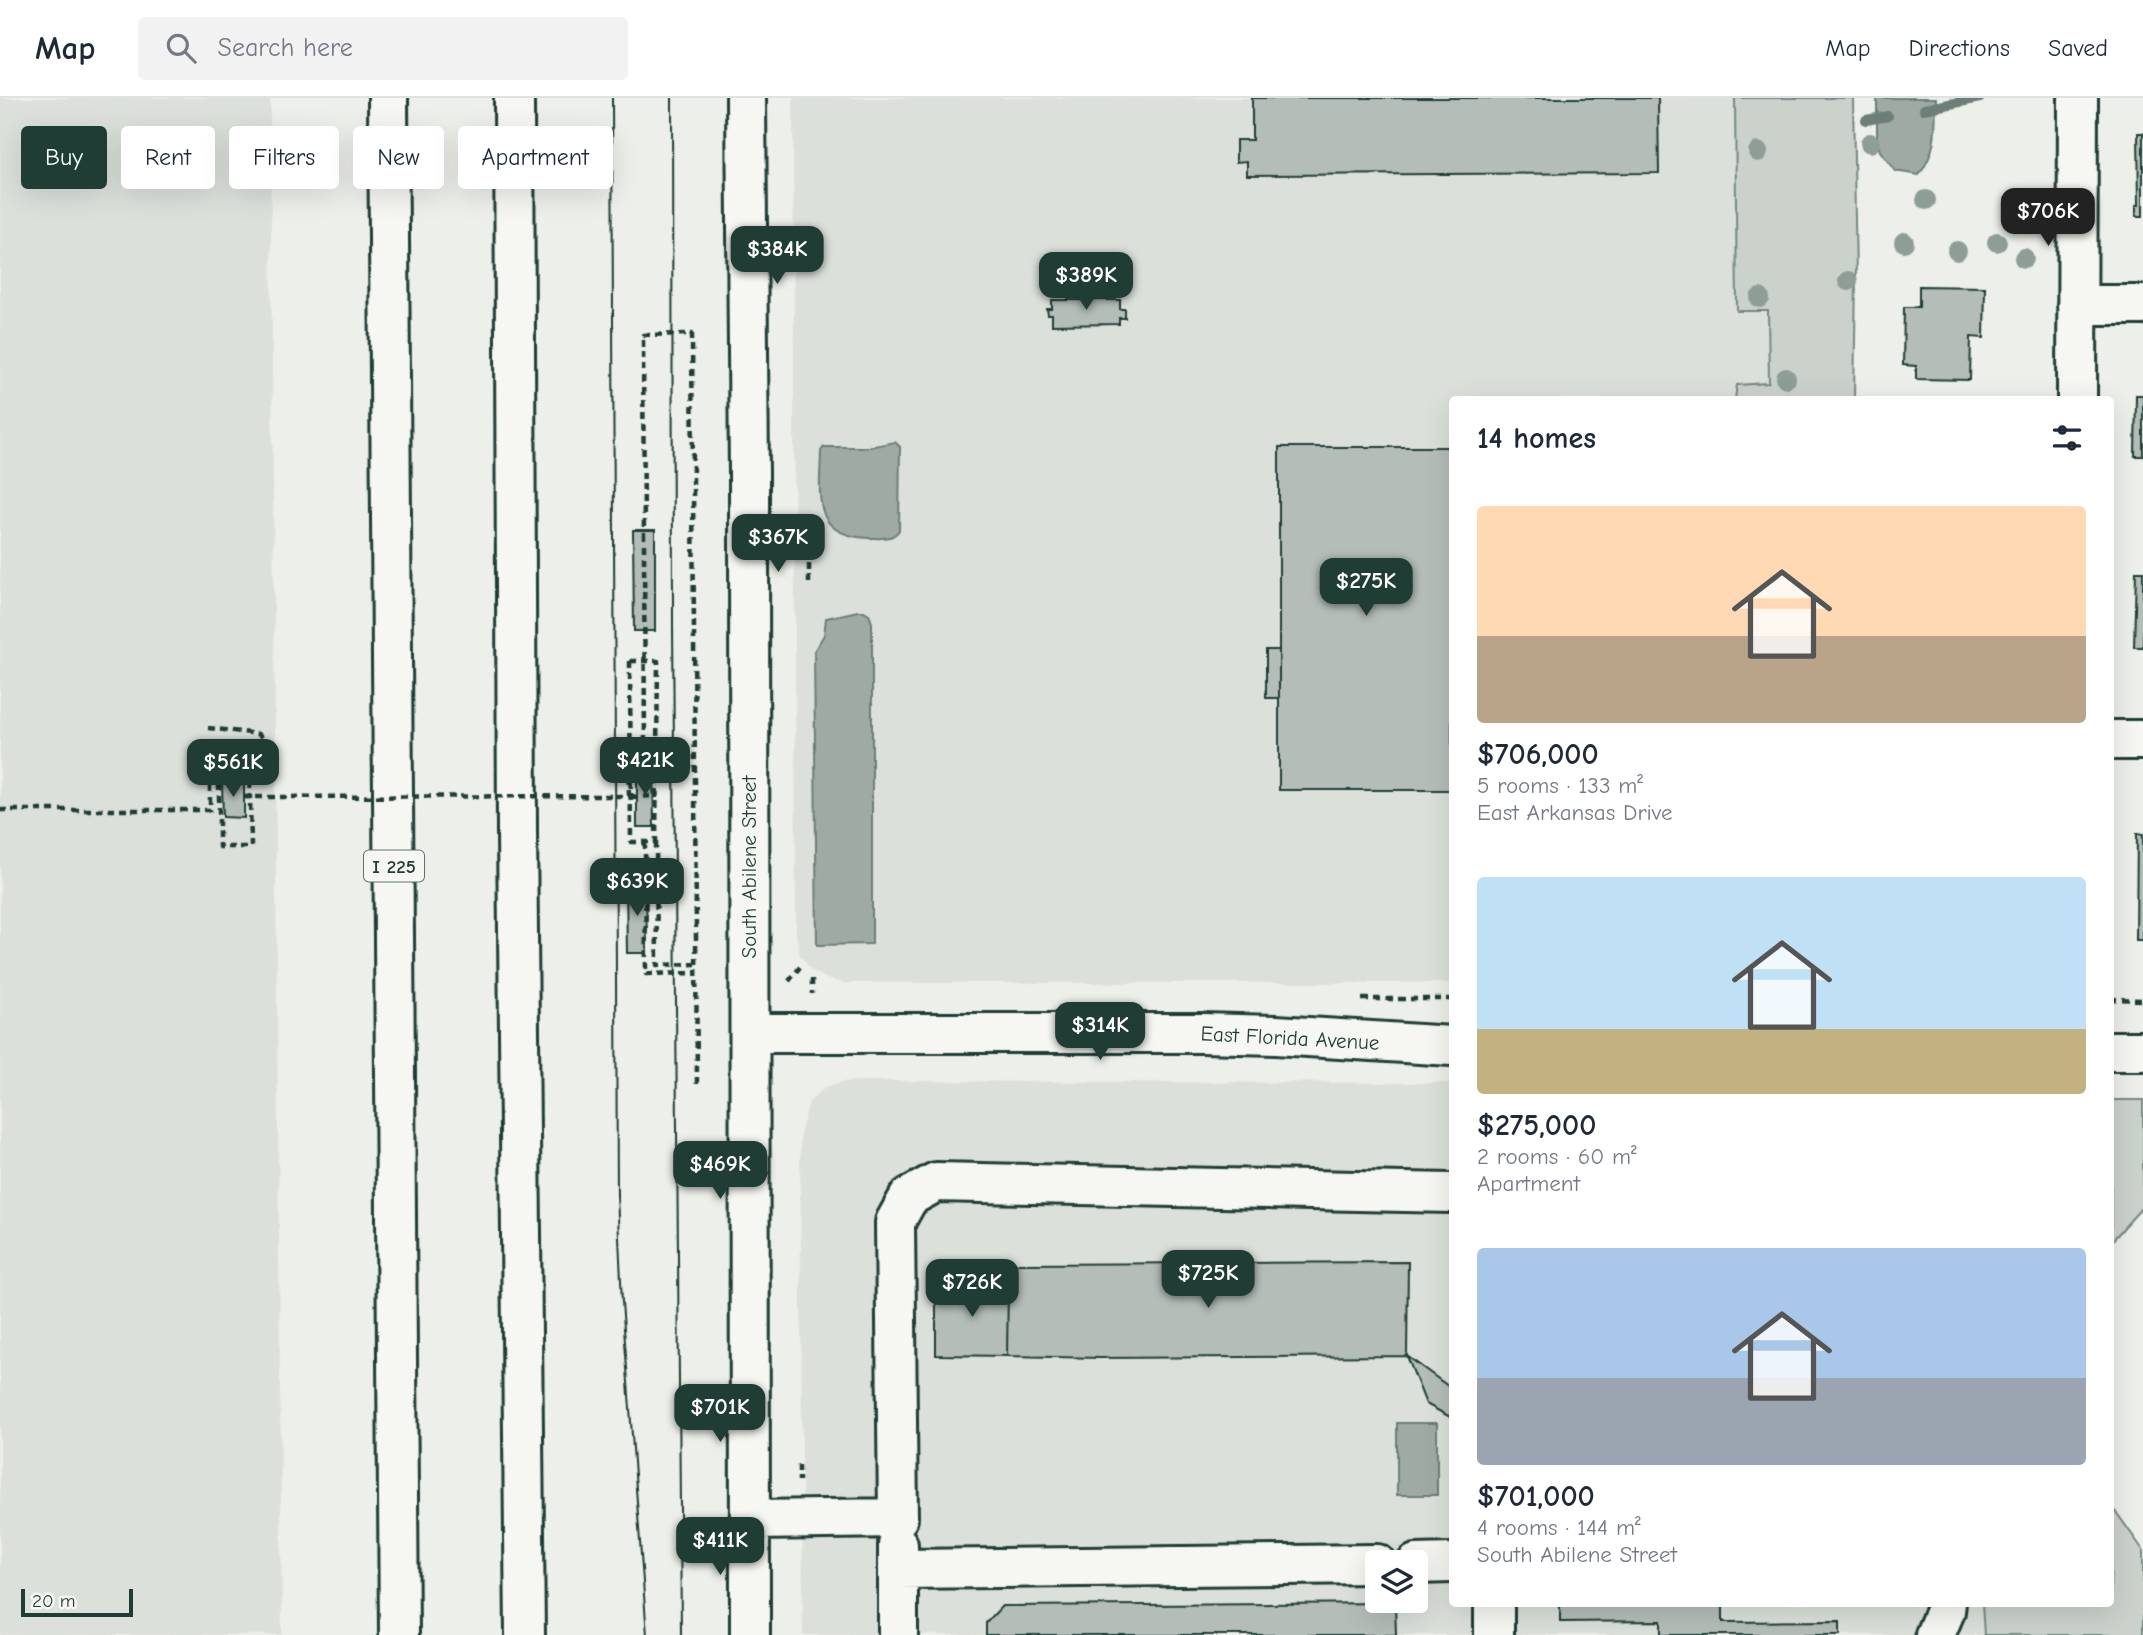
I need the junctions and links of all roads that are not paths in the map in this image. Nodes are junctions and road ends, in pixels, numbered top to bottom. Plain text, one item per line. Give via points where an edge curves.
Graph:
1 (388, 98) edge
2 (514, 98) edge
3 (746, 98) edge
4 (2078, 98) edge
5 (2077, 305) junction
6 (2143, 305) edge
7 (2077, 396) edge
8 (2114, 740) edge
9 (2143, 740) edge
10 (750, 1033) junction
11 (1449, 1046) edge
12 (2114, 1051) edge
13 (2143, 1051) edge
14 (1449, 1193) edge
15 (898, 1518) junction
16 (750, 1520) junction
17 (1449, 1563) edge
18 (1365, 1564) edge
19 (1428, 1564) edge
20 (898, 1569) junction
21 (1494, 1607) edge
22 (1946, 1607) edge
23 (399, 1635) edge
24 (525, 1635) edge
25 (750, 1635) edge
26 (898, 1635) edge
27 (1494, 1635) edge
28 (1935, 1635) edge

1 - 23 main road, I 225
2 - 24 main road
3 - 10 main road, South Abilene Street
4 - 5 main road
5 - 6 main road
5 - 7 main road
8 - 9 main road
10 - 11 main road, East Florida Avenue via 1202,1033
10 - 16 main road, South Abilene Street
12 - 13 main road
14 - 15 main road via 936,1182 909,1197 895,1222
15 - 16 main road
15 - 20 main road
16 - 25 main road, South Abilene Street
17 - 19 main road
18 - 20 main road
20 - 26 main road
21 - 27 main road
22 - 28 main road

